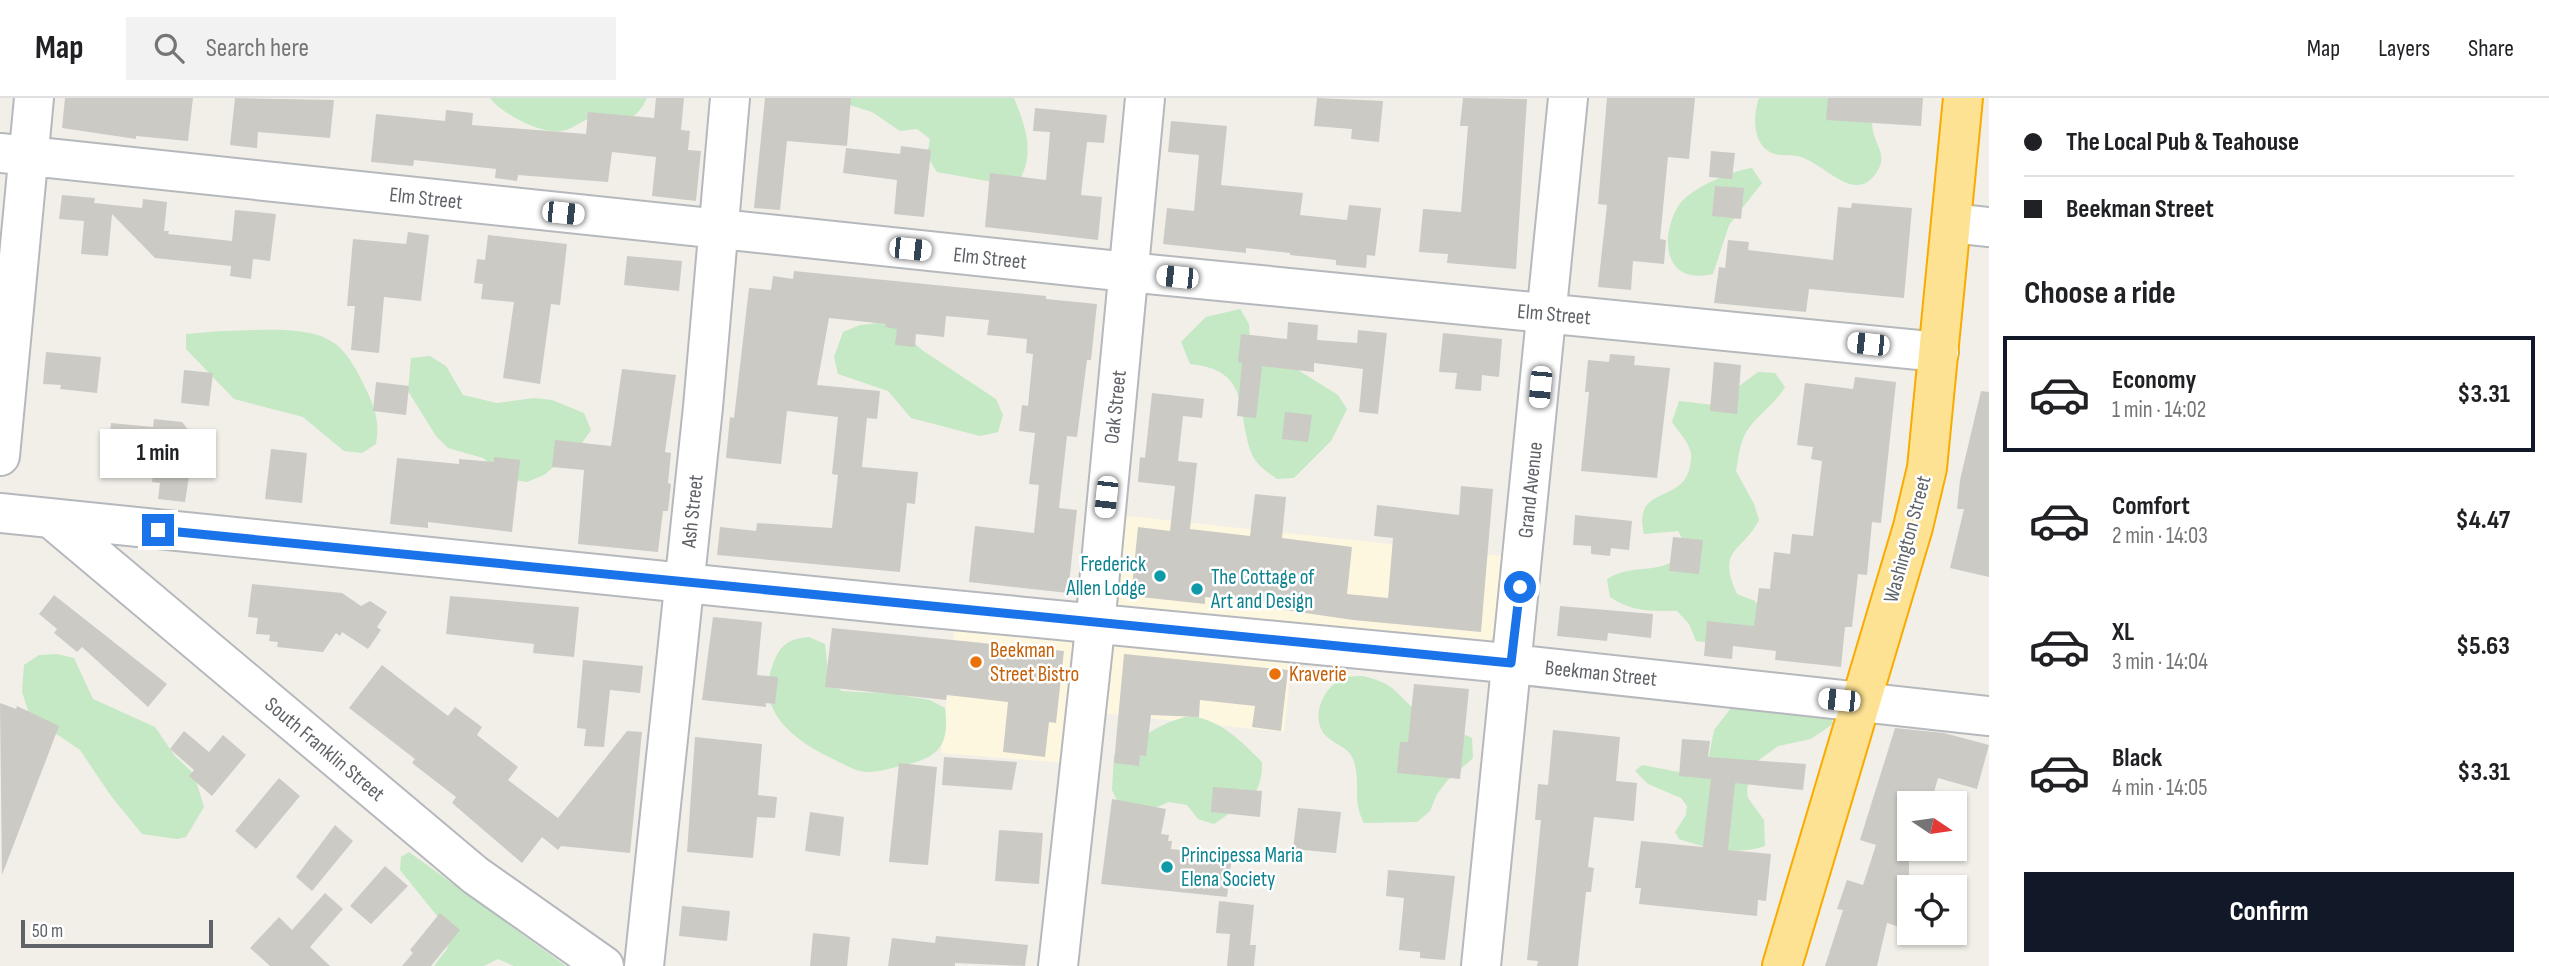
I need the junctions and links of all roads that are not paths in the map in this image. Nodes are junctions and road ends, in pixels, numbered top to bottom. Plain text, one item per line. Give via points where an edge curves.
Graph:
1 (34, 98) edge
2 (730, 98) edge
3 (1145, 98) edge
4 (1568, 98) edge
5 (1963, 98) edge
6 (14, 155) edge
7 (1951, 223) junction
8 (1989, 228) edge
9 (718, 229) junction
10 (1128, 272) junction
11 (1547, 313) junction
12 (1939, 352) junction
13 (0, 456) edge
14 (0, 513) edge
15 (54, 521) junction
16 (684, 582) junction
17 (1094, 624) junction
18 (1511, 663) junction
19 (1861, 702) junction
20 (1989, 716) edge
21 (604, 966) edge
22 (644, 966) edge
23 (1058, 966) edge
24 (1481, 966) edge
25 (1782, 966) edge

1 - 6 street
2 - 9 street, Ash Street
3 - 10 street, Oak Street
4 - 11 street, Grand Avenue
5 - 7 highway, Washington Street
6 - 9 street, Elm Street
6 - 13 street
7 - 8 street
7 - 12 highway, Washington Street
9 - 10 street, Elm Street
9 - 16 street, Ash Street
10 - 11 street, Elm Street
10 - 17 street, Oak Street
11 - 12 street, Elm Street
11 - 18 street, Grand Avenue
12 - 19 highway, Washington Street via 1927,468
14 - 15 street, Beekman Street
15 - 16 street, Beekman Street
15 - 21 street, South Franklin Street via 475,875
16 - 17 street, Beekman Street
16 - 22 street, Ash Street
17 - 18 street, Beekman Street
17 - 23 street, Oak Street
18 - 19 street, Beekman Street
18 - 24 street, Grand Avenue
19 - 20 street, Beekman Street
19 - 25 highway, Washington Street

